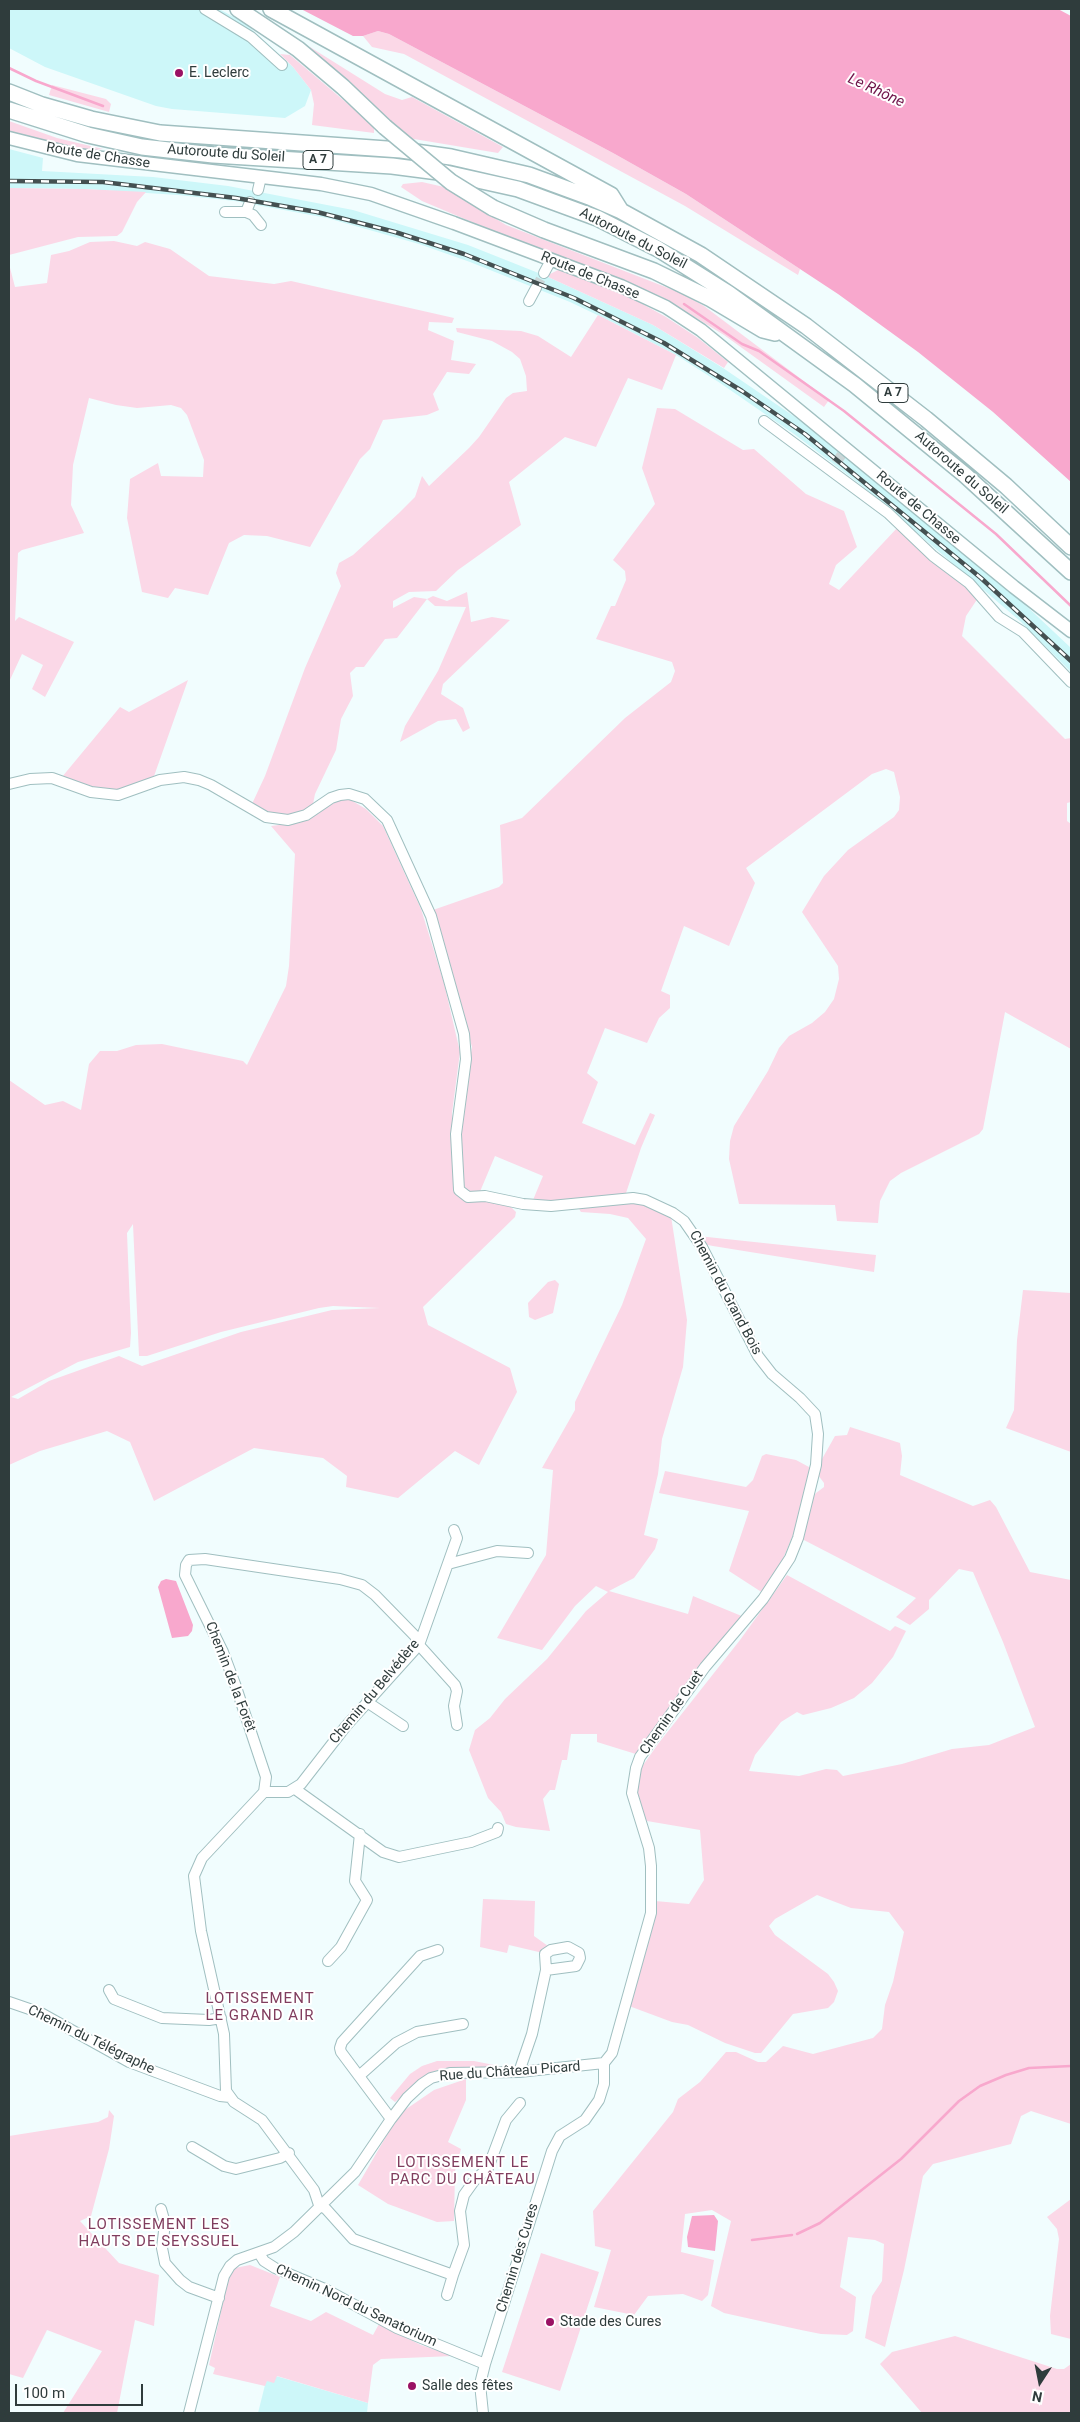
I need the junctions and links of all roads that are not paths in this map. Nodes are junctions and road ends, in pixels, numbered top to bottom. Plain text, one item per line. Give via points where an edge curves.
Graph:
1 (205, 9) edge
2 (238, 9) edge
3 (272, 9) edge
4 (282, 65) dead end
5 (9, 92) edge
6 (9, 110) edge
7 (9, 138) edge
8 (261, 177) junction
9 (258, 190) dead end
10 (622, 211) junction
11 (225, 212) dead end
12 (261, 225) dead end
13 (551, 260) junction
14 (544, 274) tunnel mouth
15 (536, 288) tunnel mouth
16 (528, 301) dead end
17 (791, 337) junction
18 (764, 421) dead end
19 (839, 459) junction
20 (1071, 547) edge
21 (1071, 572) edge
22 (1071, 631) edge
23 (1071, 682) edge
24 (9, 784) edge
25 (818, 1444) joint
26 (454, 1530) dead end
27 (528, 1554) dead end
28 (448, 1564) junction
29 (419, 1644) junction
30 (367, 1702) junction
31 (457, 1725) dead end
32 (404, 1726) dead end
33 (295, 1789) junction
34 (264, 1792) junction
35 (498, 1828) dead end
36 (360, 1834) junction
37 (438, 1950) dead end
38 (328, 1961) dead end
39 (546, 1970) dead end
40 (109, 1990) dead end
41 (9, 2002) edge
42 (221, 2018) junction
43 (463, 2024) dead end
44 (604, 2063) junction
45 (519, 2072) junction
46 (359, 2076) junction
47 (230, 2098) junction
48 (520, 2102) dead end
49 (390, 2119) junction
50 (192, 2147) dead end
51 (288, 2153) junction
52 (319, 2205) junction
53 (161, 2209) dead end
54 (259, 2253) junction
55 (454, 2274) junction
56 (447, 2295) dead end
57 (219, 2298) junction
58 (485, 2364) junction
59 (189, 2413) edge
60 (483, 2413) edge

1 - 4 street via 251,37
2 - 17 highway, bridge via 304,54 384,127 452,182 493,208 654,271 711,299 763,330
3 - 10 highway via 611,195
5 - 10 highway, Autoroute du Soleil / A 7 via 91,119 160,133 401,150 474,161 529,175
6 - 17 highway, Autoroute du Soleil / A 7 via 88,135 142,147 407,168 476,178 518,189 597,218 658,249
7 - 8 main road, Route de Chasse via 77,154
8 - 9 street
8 - 13 main road, Route de Chasse via 371,194
10 - 20 highway, Autoroute du Soleil / A 7 via 701,255 806,326 947,436
11 - 12 street via 248,207
13 - 14 street
13 - 19 main road, Route de Chasse via 621,286 701,330
15 - 16 street
17 - 21 highway, Autoroute du Soleil / A 7 via 965,475
18 - 19 street
19 - 22 main road, Route de Chasse
19 - 23 street via 873,501 933,556 969,583 999,617 1024,632
24 - 25 street, Chemin du Grand Bois via 52,778 91,792 118,795 160,780 184,777 211,785 266,817 288,820 306,815 340,795 358,796 372,805 387,820 431,916 464,1034 466,1059 456,1134 459,1190 468,1197 485,1196 551,1206 633,1198 646,1200 674,1213 702,1246 758,1356 814,1414
25 - 44 street, Chemin de Cuet via 800,1532 782,1572 740,1628 705,1667 640,1757 636,1768 632,1793 650,1854 651,1913 612,2053
26 - 28 street, Chemin du Belvédère via 457,1538
27 - 28 street via 497,1551
28 - 29 street, Chemin du Belvédère
29 - 30 street, Chemin du Belvédère
29 - 31 street via 456,1689 454,1714
29 - 34 street, Chemin de la Forêt via 376,1595 356,1583 189,1560 185,1575 235,1684 266,1777
30 - 32 street
30 - 33 street, Chemin du Belvédère
33 - 34 street
33 - 36 street
34 - 42 street via 202,1858 194,1876 201,1931
35 - 36 street via 497,1832 471,1842 399,1857 383,1852
36 - 38 street via 355,1881 367,1900 341,1947
37 - 46 street via 420,1956 342,2042 341,2052
39 - 45 street via 532,2034
40 - 42 street via 114,1999 162,2018
41 - 47 street, Chemin du Télégraphe via 41,2013 129,2062
42 - 47 street via 225,2085
43 - 46 street via 417,2032 396,2043
44 - 45 street, Rue du Château Picard
44 - 58 street, Chemin des Cures via 604,2084 598,2100 585,2120 560,2136 552,2151
45 - 49 street, Rue du Château Picard via 440,2074 422,2084
46 - 49 street
47 - 51 street, Chemin du Télégraphe via 262,2120
48 - 55 street via 506,2120 488,2168 464,2195 460,2212 464,2246
49 - 52 street, Rue du Château Picard via 355,2172
50 - 51 street via 224,2166 236,2169
51 - 52 street, Chemin du Télégraphe via 314,2190
52 - 54 street, Rue du Château Picard via 294,2232 274,2247
52 - 55 street via 353,2239
53 - 57 street via 165,2223 162,2248 165,2263 190,2287
54 - 57 street, Rue du Château Picard via 236,2260 230,2266
54 - 58 street, Chemin Nord du Sanatorium via 264,2262 275,2268 325,2289 397,2328
55 - 56 street
57 - 59 street, Rue du Château Picard
58 - 60 street, Chemin des Cures via 480,2384

